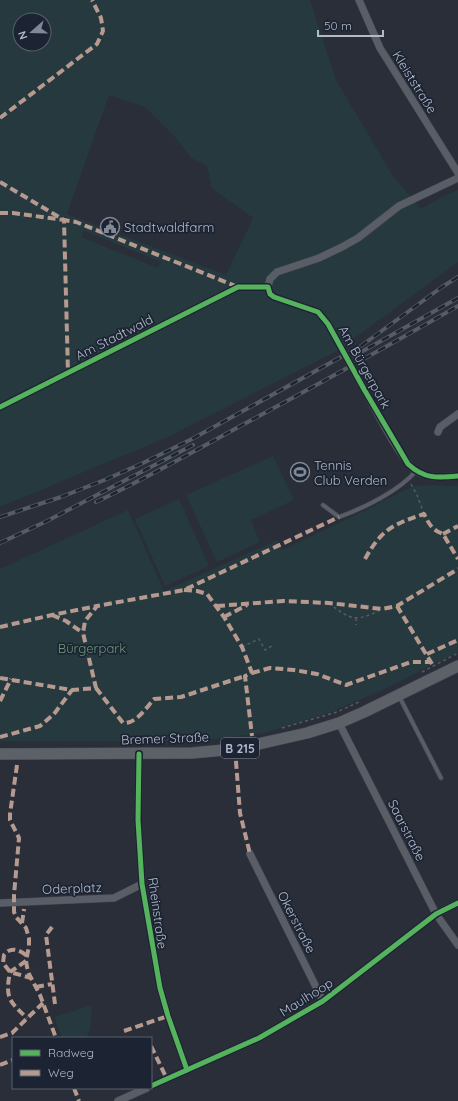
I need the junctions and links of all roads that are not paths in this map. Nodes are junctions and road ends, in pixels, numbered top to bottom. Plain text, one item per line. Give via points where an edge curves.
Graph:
1 (359, 0) edge
2 (458, 173) edge
3 (458, 178) edge
4 (268, 288) junction
5 (0, 406) edge
6 (458, 414) edge
7 (438, 432) dead end
8 (416, 471) junction
9 (458, 476) edge
10 (323, 506) dead end
11 (458, 666) edge
12 (398, 695) junction
13 (339, 723) junction
14 (0, 754) edge
15 (139, 754) junction
16 (441, 778) dead end
17 (250, 854) dead end
18 (142, 884) junction
19 (0, 903) edge
20 (458, 903) edge
21 (436, 914) junction
22 (458, 945) edge
23 (323, 1001) junction
24 (187, 1070) junction
25 (152, 1086) edge
26 (145, 1089) edge
27 (118, 1101) edge

1 - 2 street, Kleiststraße via 387,61
3 - 4 street via 399,206 358,238 342,247 319,258 277,272 270,279
4 - 5 street, Am Stadtwald via 238,287
4 - 8 street, Am Bürgerpark, bridge via 274,297 318,312 328,324 398,448
6 - 7 street via 440,427
8 - 9 street via 427,476
8 - 10 lane via 409,480 372,503 339,517
11 - 12 main road, Bremer Straße / B 215
12 - 13 main road, Bremer Straße / B 215
12 - 16 lane
13 - 15 main road, Bremer Straße / B 215 via 282,740 235,749
13 - 21 street, Saarstraße
14 - 15 main road, Bremer Straße / B 215
15 - 18 street, Rheinstraße via 138,820
17 - 23 street, Okerstraße
18 - 19 street, Oderplatz via 114,898
18 - 24 street, Rheinstraße via 160,988
20 - 21 street, Maulhoop
21 - 22 street, Saarstraße
21 - 23 street, Maulhoop
23 - 24 street, Maulhoop via 258,1038
24 - 25 street, Maulhoop
26 - 27 street

